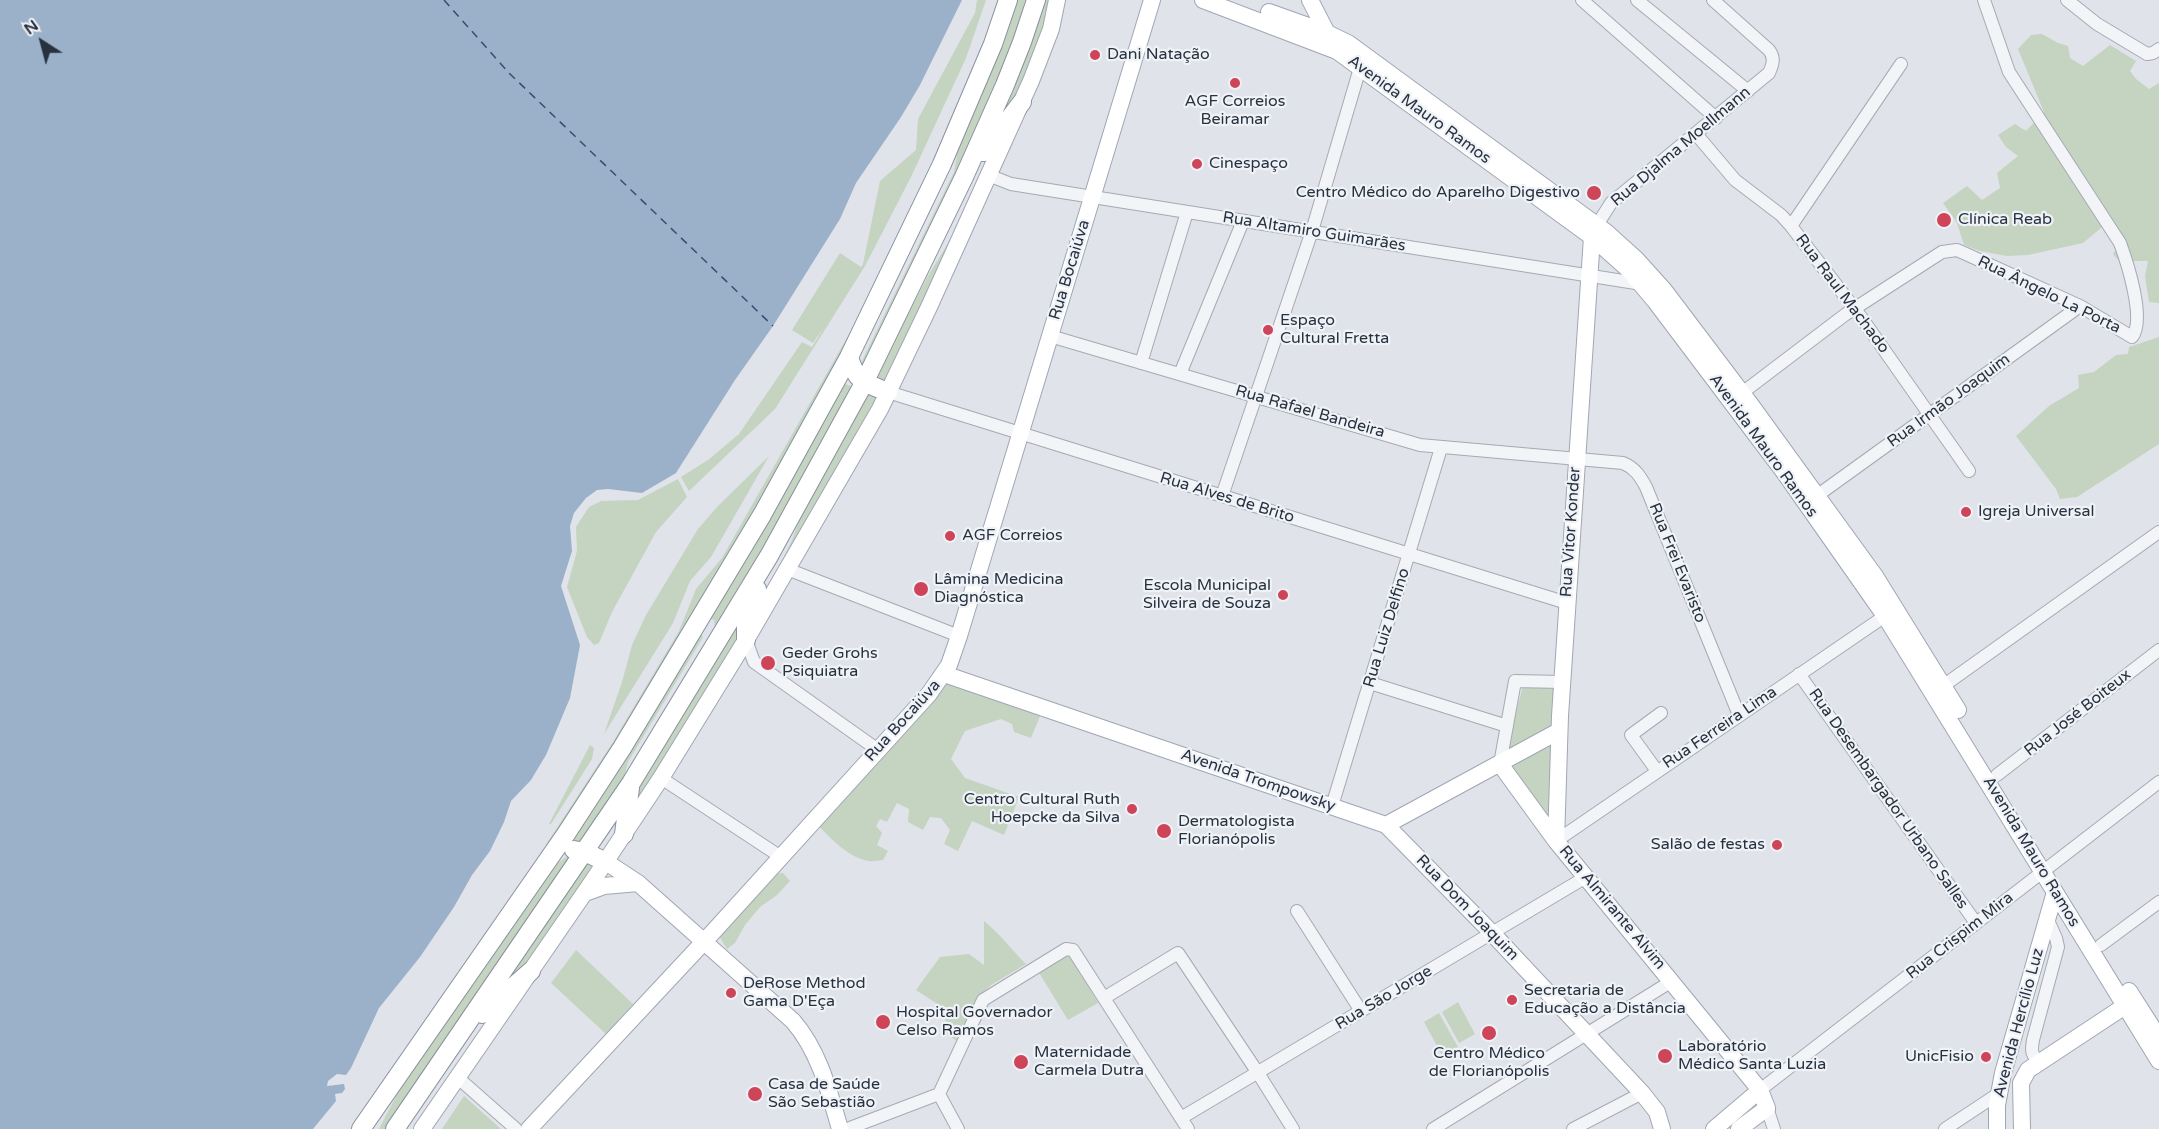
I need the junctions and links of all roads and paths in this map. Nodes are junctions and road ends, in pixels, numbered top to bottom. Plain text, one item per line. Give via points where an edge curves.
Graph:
1 (1008, 0) edge
2 (1036, 0) edge
3 (1057, 0) edge
4 (1152, 0) edge
5 (1203, 0) edge
6 (1234, 0) edge
7 (1311, 0) edge
8 (1582, 0) edge
9 (1637, 0) edge
10 (1713, 0) edge
11 (1984, 0) edge
12 (2067, 0) edge
13 (1325, 32) junction
14 (2159, 49) edge
15 (1337, 51) junction
16 (1901, 64) dead end
17 (1360, 68) junction
18 (1748, 91) junction
19 (1022, 102) junction
20 (1716, 118) junction
21 (1696, 134) junction
22 (988, 175) junction
23 (964, 177) junction
24 (1092, 196) junction
25 (1187, 212) junction
26 (1243, 221) junction
27 (1791, 226) junction
28 (1312, 231) junction
29 (1594, 231) junction
30 (1590, 276) junction
31 (1642, 284) junction
32 (2080, 306) junction
33 (1854, 309) junction
34 (1050, 336) junction
35 (849, 357) junction
36 (1142, 363) junction
37 (1180, 374) junction
38 (864, 383) junction
39 (888, 392) junction
40 (1742, 393) junction
41 (1256, 397) junction
42 (1929, 415) junction
43 (1020, 434) junction
44 (1441, 448) junction
45 (1576, 459) junction
46 (1969, 471) dead end
47 (1818, 495) junction
48 (1222, 496) junction
49 (2159, 532) edge
50 (1410, 555) junction
51 (769, 556) junction
52 (787, 569) junction
53 (1567, 603) junction
54 (1890, 612) junction
55 (698, 622) junction
56 (959, 636) junction
57 (746, 640) junction
58 (2159, 650) edge
59 (708, 657) junction
60 (944, 674) junction
61 (1799, 674) junction
62 (1562, 682) junction
63 (1370, 683) junction
64 (1943, 686) junction
65 (1661, 713) dead end
66 (1739, 715) junction
67 (1507, 726) junction
68 (1559, 731) junction
69 (1543, 740) junction
70 (878, 750) junction
71 (1559, 750) junction
72 (1500, 764) junction
73 (1658, 771) junction
74 (1997, 775) junction
75 (661, 778) junction
76 (2159, 782) edge
77 (631, 783) junction
78 (1332, 806) junction
79 (1386, 825) junction
80 (624, 834) junction
81 (1556, 841) junction
82 (585, 852) junction
83 (552, 854) junction
84 (781, 857) junction
85 (613, 866) junction
86 (2047, 868) junction
87 (1586, 878) junction
88 (638, 883) junction
89 (2061, 891) junction
90 (585, 893) junction
91 (2159, 902) edge
92 (1297, 911) dead end
93 (2047, 918) junction
94 (1976, 923) junction
95 (1492, 933) junction
96 (704, 942) junction
97 (2101, 945) junction
98 (531, 971) junction
99 (1672, 981) junction
100 (1104, 999) junction
101 (2130, 1002) junction
102 (1361, 1011) junction
103 (462, 1031) junction
104 (1588, 1034) junction
105 (2159, 1038) edge
106 (2009, 1051) junction
107 (2159, 1061) edge
108 (2035, 1066) junction
109 (1258, 1073) junction
110 (457, 1077) junction
111 (2020, 1088) junction
112 (1761, 1090) junction
113 (1642, 1093) junction
114 (939, 1094) junction
115 (1998, 1094) junction
116 (1767, 1108) junction
117 (1184, 1124) edge
118 (361, 1129) edge
119 (394, 1129) edge
120 (422, 1129) edge
121 (516, 1129) edge
122 (530, 1129) edge
123 (840, 1129) edge
124 (847, 1129) edge
125 (958, 1129) edge
126 (1293, 1129) edge
127 (1433, 1129) edge
128 (1573, 1129) edge
129 (1662, 1129) edge
130 (1714, 1129) edge
131 (1739, 1129) edge
132 (1774, 1129) edge
133 (1945, 1129) edge
134 (1997, 1129) edge
135 (2022, 1129) edge

1 - 35 highway via 942,164
2 - 23 highway via 1010,75
3 - 19 main road via 1051,29
4 - 24 main road, Rua Bocaiúva
5 - 15 main road, Avenida Mauro Ramos
6 - 13 main road, Avenida Mauro Ramos
7 - 13 main road
8 - 20 street
9 - 18 street
10 - 18 street, Rua Djalma Moellmann via 1773,58 1769,73
11 - 32 street, Rua Ângelo La Porta via 2009,72 2120,243 2134,292 2137,330 2132,337
12 - 14 street via 2097,24 2147,54
13 - 15 main road
13 - 29 main road, Avenida Mauro Ramos via 1348,43
15 - 17 main road, Avenida Mauro Ramos
16 - 27 street
17 - 28 street
17 - 29 main road, Avenida Mauro Ramos
18 - 20 street, Rua Djalma Moellmann
19 - 22 main road
19 - 23 highway
20 - 21 street, Rua Djalma Moellmann
21 - 27 street, Rua Raul Machado via 1735,180
21 - 29 street, Rua Djalma Moellmann via 1611,203
22 - 24 street, Rua Altamiro Guimarães via 1011,184
22 - 39 main road
23 - 38 highway
24 - 25 street, Rua Altamiro Guimarães
24 - 34 main road, Rua Bocaiúva
25 - 26 street, Rua Altamiro Guimarães
25 - 36 street
26 - 28 street, Rua Altamiro Guimarães
26 - 37 street
27 - 33 street, Rua Raul Machado
28 - 30 street, Rua Altamiro Guimarães
28 - 41 street
29 - 30 main road, Rua Vitor Konder
29 - 31 main road, Avenida Mauro Ramos
29 - 40 main road, Avenida Mauro Ramos via 1624,248 1652,275
30 - 31 street, Rua Altamiro Guimarães
30 - 45 main road, Rua Vitor Konder
31 - 54 main road, Avenida Mauro Ramos
32 - 33 street, Rua Ângelo La Porta via 1950,250
32 - 42 street, Rua Irmão Joaquim
33 - 40 street, Rua Ângelo La Porta
33 - 42 street, Rua Raul Machado
34 - 36 street, Rua Rafael Bandeira
34 - 43 main road, Rua Bocaiúva
35 - 38 highway via 855,375
35 - 55 highway
36 - 37 street, Rua Rafael Bandeira
37 - 41 street, Rua Rafael Bandeira
38 - 39 highway
38 - 51 highway
39 - 43 street, Rua Alves de Brito
39 - 52 main road
40 - 47 main road, Avenida Mauro Ramos
41 - 44 street, Rua Rafael Bandeira
41 - 48 street
42 - 46 street, Rua Raul Machado
42 - 47 street, Rua Irmão Joaquim
43 - 48 street, Rua Alves de Brito
43 - 56 main road, Rua Bocaiúva
44 - 45 street, Rua Rafael Bandeira
44 - 50 street, Rua Luiz Delfino
45 - 53 main road, Rua Vitor Konder
45 - 66 street, Rua Frei Evaristo via 1623,463 1639,475
47 - 54 main road, Avenida Mauro Ramos
48 - 50 street, Rua Alves de Brito
49 - 64 street
50 - 53 street, Rua Alves de Brito
50 - 63 street, Rua Luiz Delfino
51 - 57 highway via 749,615
51 - 59 highway
52 - 56 street
52 - 57 main road
53 - 62 main road, Rua Vitor Konder
54 - 61 street, Rua Ferreira Lima
54 - 64 main road, Avenida Mauro Ramos
54 - 86 main road, Avenida Mauro Ramos
55 - 59 highway via 709,630
55 - 83 highway
56 - 60 main road, Rua Bocaiúva
57 - 70 street via 754,662
57 - 75 main road
58 - 74 street, Rua José Boiteux
59 - 77 highway
60 - 70 main road, Rua Bocaiúva
60 - 78 main road, Avenida Trompowsky
61 - 66 street, Rua Ferreira Lima
61 - 94 street, Rua Desembargador Urbano Salles
62 - 67 street via 1515,681
62 - 68 main road, Rua Vitor Konder
63 - 67 street
63 - 78 street, Rua Luiz Delfino
64 - 74 main road, Avenida Mauro Ramos
65 - 73 street via 1631,735
66 - 73 street, Rua Ferreira Lima
67 - 72 street
68 - 69 main road
68 - 71 main road, Rua Vitor Konder
69 - 71 main road via 1552,742
69 - 72 main road
70 - 84 main road, Rua Bocaiúva
71 - 81 main road, Rua Vitor Konder
72 - 79 main road
72 - 81 main road, Rua Almirante Alvim
73 - 81 street, Rua Ferreira Lima
74 - 86 main road, Avenida Mauro Ramos
75 - 80 main road
75 - 84 street
76 - 86 street, Rua Crispim Mira
77 - 80 highway
77 - 82 highway
78 - 79 main road, Avenida Trompowsky
79 - 95 main road, Rua Dom Joaquim
80 - 85 main road
81 - 87 main road, Rua Almirante Alvim
82 - 83 highway via 564,850
82 - 85 highway
82 - 103 highway
83 - 118 highway
84 - 96 main road, Rua Bocaiúva
85 - 88 main road
85 - 90 main road
86 - 89 main road, Avenida Mauro Ramos
86 - 94 street, Rua Crispim Mira
87 - 95 street, Rua São Jorge
87 - 99 main road, Rua Almirante Alvim
88 - 90 main road via 604,886
88 - 96 main road
89 - 93 main road, Avenida Hercílio Luz
89 - 97 main road, Avenida Mauro Ramos
89 - 101 main road, Avenida Mauro Ramos
90 - 98 main road
91 - 97 street
92 - 102 street
93 - 106 main road, Avenida Hercílio Luz
93 - 108 street, Avenida Hercílio Luz via 2058,947 2033,1040
94 - 112 street, Rua Crispim Mira
95 - 102 street, Rua São Jorge
95 - 104 main road, Rua Dom Joaquim
96 - 122 main road, Rua Bocaiúva
96 - 123 main road via 804,1033 824,1076
97 - 101 main road, Avenida Mauro Ramos
98 - 103 highway
98 - 110 main road
99 - 104 street
99 - 112 main road, Rua Almirante Alvim
100 - 109 street via 1178,953
100 - 114 street via 1070,949 1066,949 983,1000
100 - 117 street
101 - 105 main road, Avenida Mauro Ramos
101 - 107 main road, Avenida Mauro Ramos
101 - 108 main road
102 - 109 street, Rua São Jorge
103 - 119 highway
104 - 113 main road, Rua Dom Joaquim
104 - 127 street
106 - 108 main road via 2016,1064
106 - 115 main road, Avenida Hercílio Luz
108 - 111 main road via 2022,1079
109 - 117 street, Rua São Jorge
109 - 126 street
110 - 120 main road
110 - 121 street
111 - 115 main road via 2008,1088
111 - 135 main road, Avenida Hercílio Luz
112 - 116 main road, Rua Almirante Alvim
112 - 130 main road
113 - 128 street
113 - 129 main road, Rua Dom Joaquim via 1657,1112
114 - 124 street
114 - 125 street
115 - 133 street
115 - 134 main road, Avenida Hercílio Luz
116 - 131 main road
116 - 132 street

